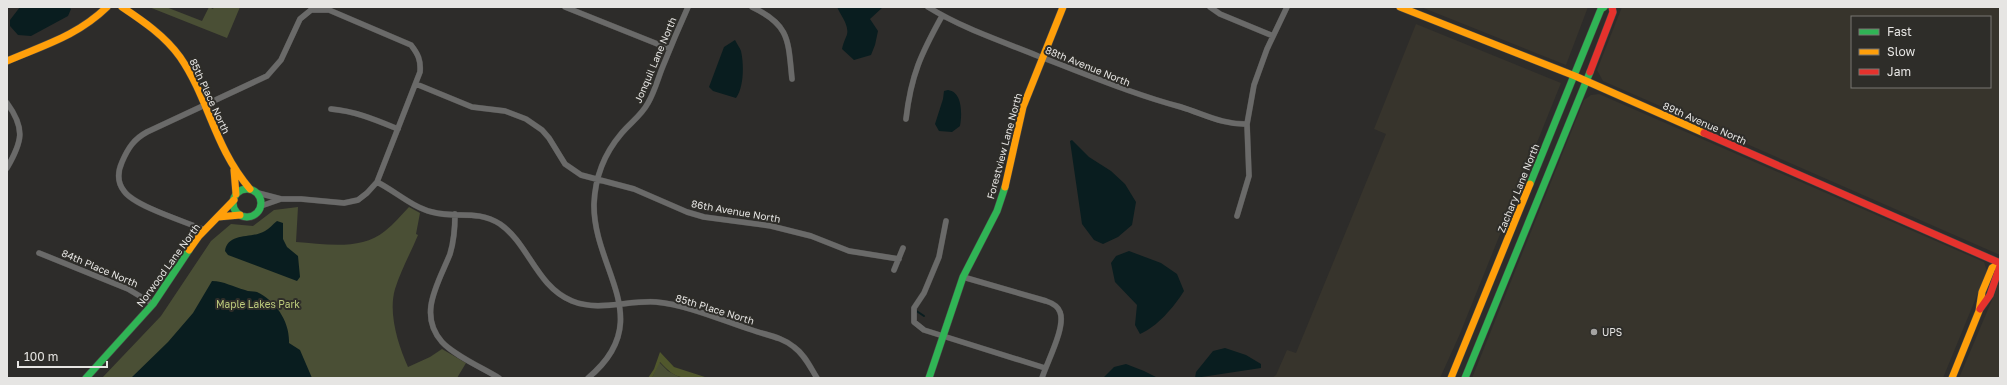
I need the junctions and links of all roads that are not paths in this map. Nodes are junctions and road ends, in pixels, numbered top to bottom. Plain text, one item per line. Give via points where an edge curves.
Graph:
1 (107, 7) edge
2 (122, 7) edge
3 (565, 7) edge
4 (688, 7) edge
5 (752, 7) edge
6 (928, 7) edge
7 (1063, 7) edge
8 (1210, 7) edge
9 (1287, 7) edge
10 (1400, 7) edge
11 (1604, 7) edge
12 (1612, 7) edge
13 (942, 16) junction
14 (1273, 36) junction
15 (670, 49) junction
16 (1043, 57) junction
17 (7, 61) edge
18 (1574, 76) junction
19 (792, 79) dead end
20 (1587, 82) junction
21 (416, 84) junction
22 (7, 103) edge
23 (204, 105) junction
24 (331, 109) dead end
25 (906, 119) dead end
26 (1247, 124) junction
27 (398, 129) junction
28 (7, 168) edge
29 (234, 170) junction
30 (598, 180) junction
31 (377, 182) junction
32 (250, 189) junction
33 (258, 194) junction
34 (235, 197) junction
35 (282, 199) junction
36 (261, 206) junction
37 (455, 214) junction
38 (240, 215) junction
39 (1237, 216) dead end
40 (218, 217) junction
41 (946, 221) dead end
42 (204, 230) junction
43 (903, 248) dead end
44 (39, 252) dead end
45 (899, 259) junction
46 (2000, 263) edge
47 (2000, 266) edge
48 (894, 270) dead end
49 (963, 277) junction
50 (153, 304) junction
51 (620, 304) junction
52 (1978, 311) junction
53 (943, 336) junction
54 (1045, 368) junction
55 (86, 378) edge
56 (499, 378) edge
57 (588, 378) edge
58 (817, 378) edge
59 (929, 378) edge
60 (1042, 378) edge
61 (1450, 378) edge
62 (1465, 378) edge
63 (1952, 378) edge

1 - 17 street via 70,35
2 - 23 street, 85th Place North via 148,24 169,43 189,73
3 - 15 street
4 - 15 street, Jonquil Lane North
5 - 19 street via 774,19 783,32 788,46
6 - 13 street, 88th Avenue North
7 - 16 street, Forestview Lane North
8 - 14 street via 1220,14
9 - 14 street
10 - 18 street, 89th Avenue North
11 - 18 street, Zachary Lane North
12 - 20 street via 1613,12
13 - 16 street, 88th Avenue North
13 - 25 street via 917,63 909,93
14 - 26 street via 1254,85
15 - 30 street, Jonquil Lane North via 649,102 612,146 602,164
16 - 26 street, 88th Avenue North via 1135,94 1226,123
16 - 49 street, Forestview Lane North via 1019,121 1008,178 997,211
18 - 20 street, 89th Avenue North
18 - 61 street, Zachary Lane North
20 - 46 street, 89th Avenue North
20 - 62 street
21 - 23 street via 420,62 411,45 329,10 311,10 300,19 281,60 272,71 260,80
21 - 27 street
21 - 30 street, 86th Avenue North via 472,106 505,111 526,119 542,130 572,170
22 - 28 street via 19,124 20,137 18,149
23 - 29 street, 85th Place North
23 - 42 street via 140,135 128,149 119,175 120,184 130,198
24 - 27 street via 348,110
26 - 39 street via 1249,176
27 - 31 street
29 - 32 street, 85th Place North
29 - 34 street, 85th Place North
30 - 45 street, 86th Avenue North via 634,189 704,217 771,226 811,236 850,251
30 - 51 street, Jonquil Lane North via 594,206 596,227
31 - 35 street via 358,200 344,203
31 - 37 street, 85th Place North via 424,210
32 - 33 street
32 - 34 street via 244,189
33 - 35 street
33 - 36 street
34 - 38 street via 235,210
34 - 40 street, Norwood Lane North
35 - 36 street
36 - 38 street via 252,216
37 - 51 street, 85th Place North via 487,217 501,225 545,282 571,301 591,305
37 - 56 street via 455,232 450,253 430,305 431,320 442,343
38 - 40 street
40 - 42 street, Norwood Lane North
41 - 53 street via 939,257 913,315 918,327
42 - 50 street, Norwood Lane North
43 - 45 street
44 - 50 street, 84th Place North via 128,289
45 - 48 street
46 - 52 street via 1992,268 1982,292
47 - 52 street via 1990,295
49 - 53 street, Forestview Lane North
49 - 54 street via 1055,305 1062,320
50 - 55 street, Norwood Lane North
51 - 57 street, Jonquil Lane North via 619,332 614,349 604,364
51 - 58 street, 85th Place North via 656,302 681,307 781,340 793,346 805,357
52 - 63 street
53 - 54 street
53 - 59 street, Forestview Lane North
54 - 60 street

